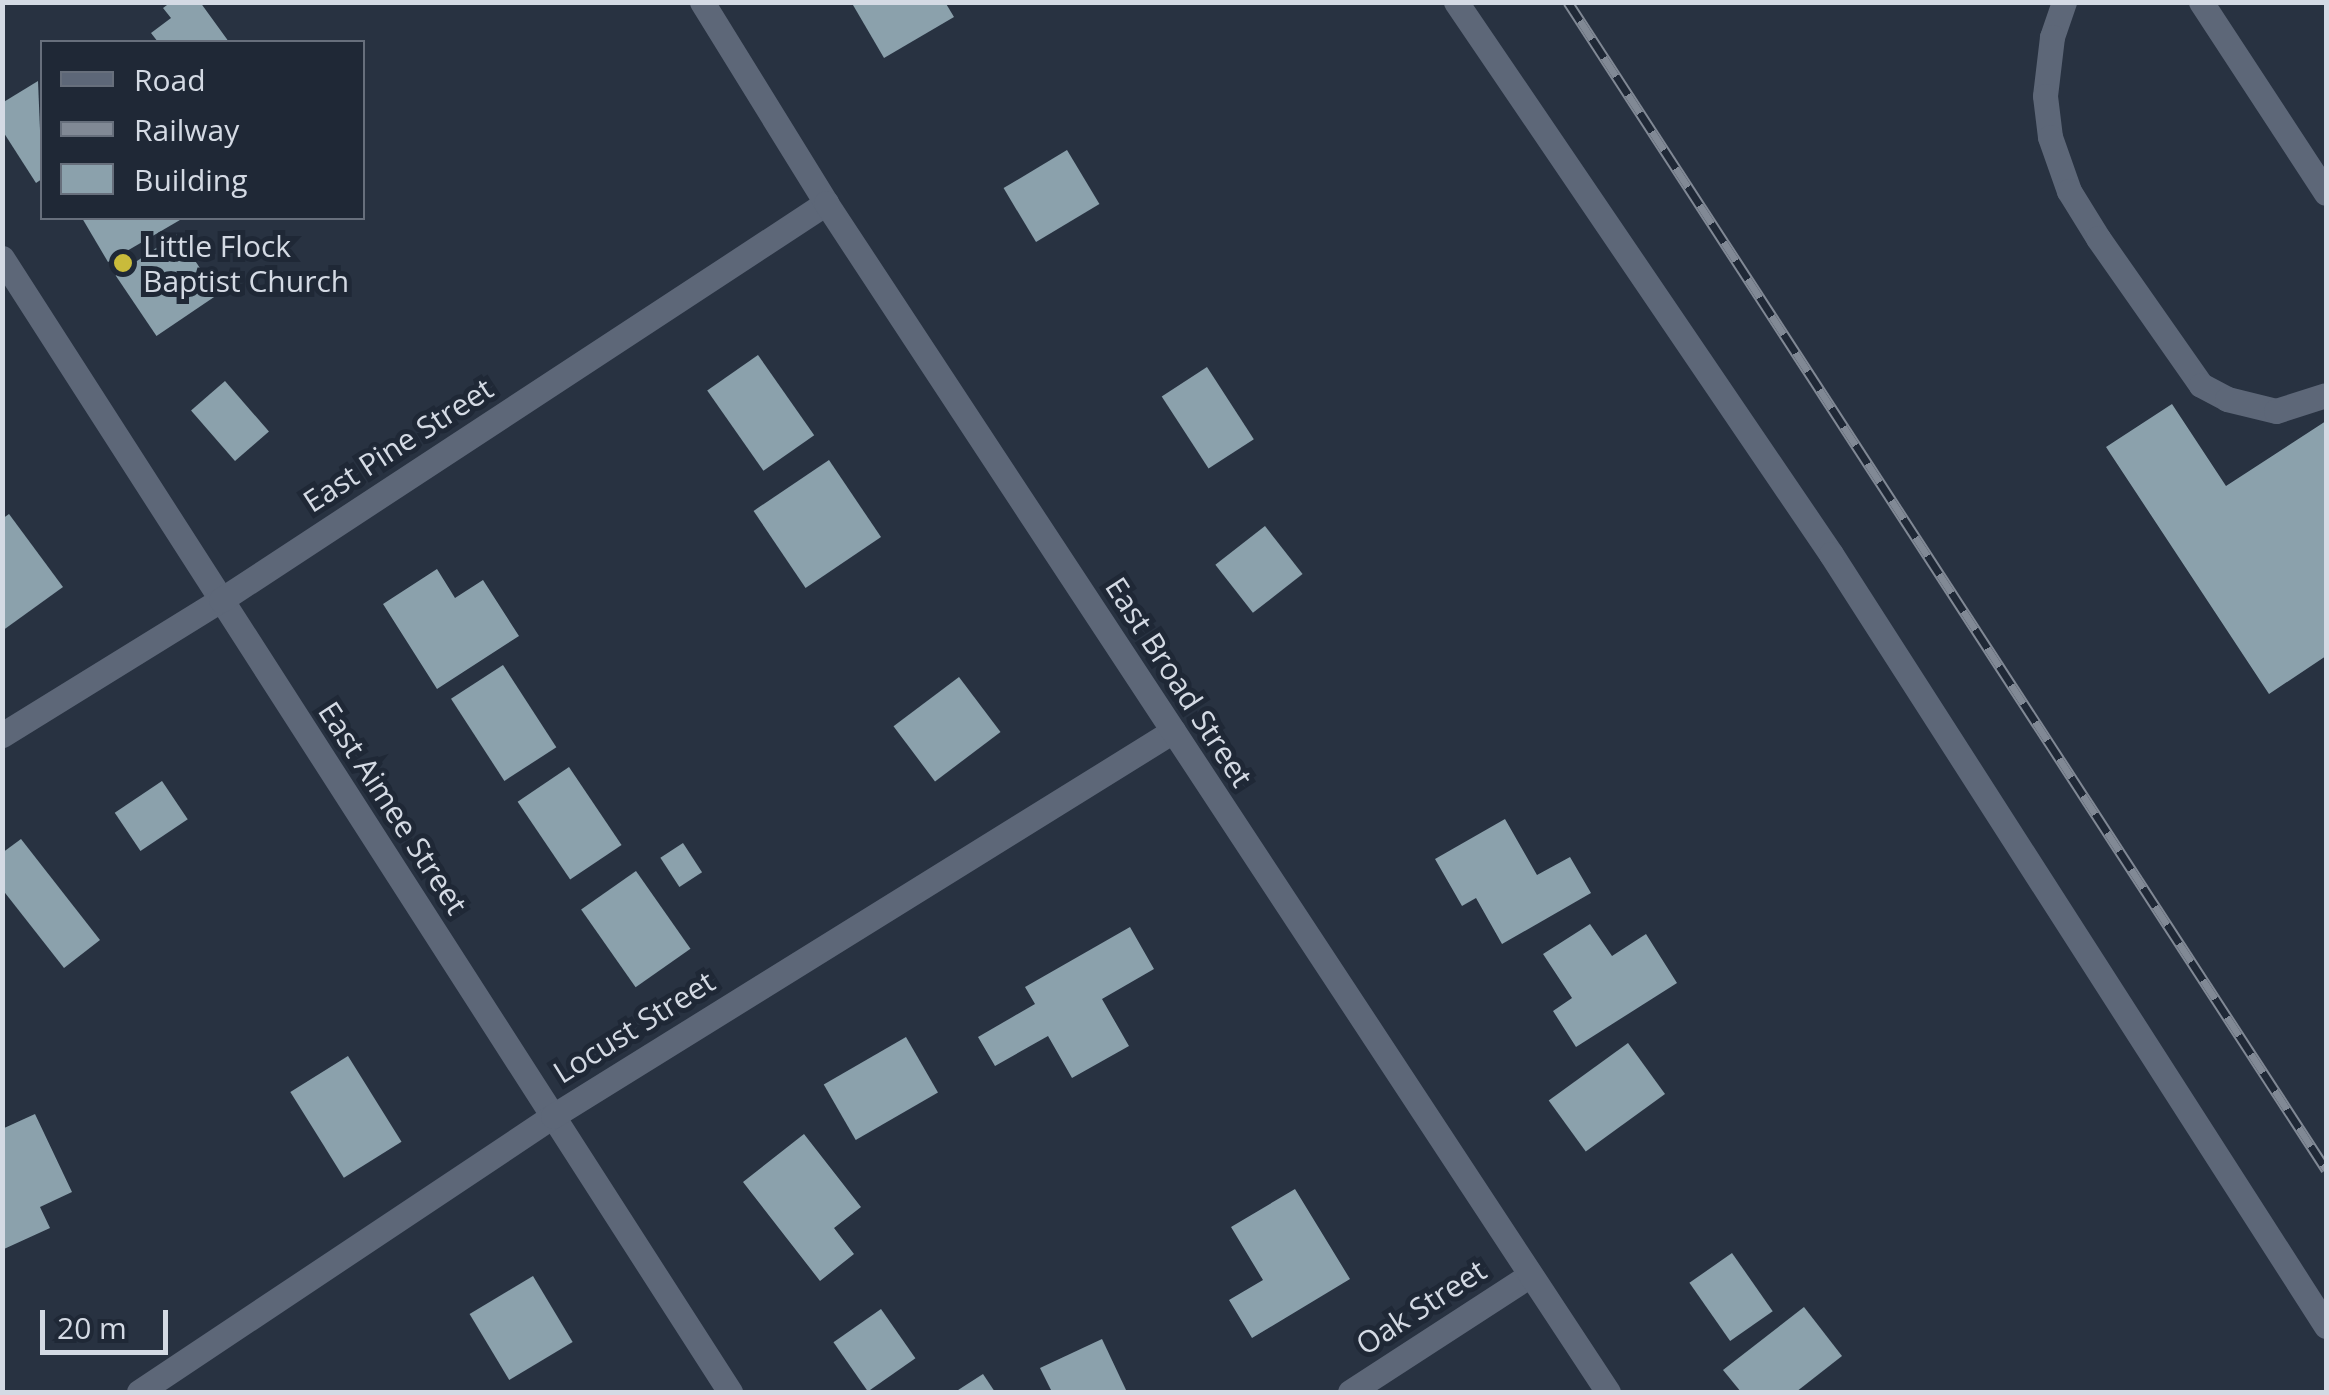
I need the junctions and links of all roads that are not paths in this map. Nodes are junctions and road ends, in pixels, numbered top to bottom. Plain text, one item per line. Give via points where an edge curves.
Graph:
1 (702, 2) edge
2 (1456, 2) edge
3 (2064, 2) edge
4 (2201, 2) edge
5 (2326, 193) edge
6 (826, 203) junction
7 (2, 258) edge
8 (2326, 394) edge
9 (221, 600) junction
10 (1173, 731) junction
11 (2, 735) edge
12 (553, 1116) junction
13 (1527, 1277) junction
14 (2326, 1326) edge
15 (138, 1392) edge
16 (730, 1392) edge
17 (1350, 1392) edge
18 (1608, 1392) edge

1 - 6 street, East Broad Street
2 - 14 street via 1831,554
3 - 8 street via 2045,96 2050,137 2069,191 2098,238 2200,385 2276,411
4 - 5 street
6 - 9 street, East Pine Street
6 - 10 street, East Broad Street
7 - 9 street, East Aimee Street
9 - 11 street, East Pine Street
9 - 12 street, East Aimee Street
10 - 12 street, Locust Street
10 - 13 street, East Broad Street
12 - 15 street, Locust Street
12 - 16 street, East Aimee Street
13 - 17 street, Oak Street
13 - 18 street, East Broad Street

